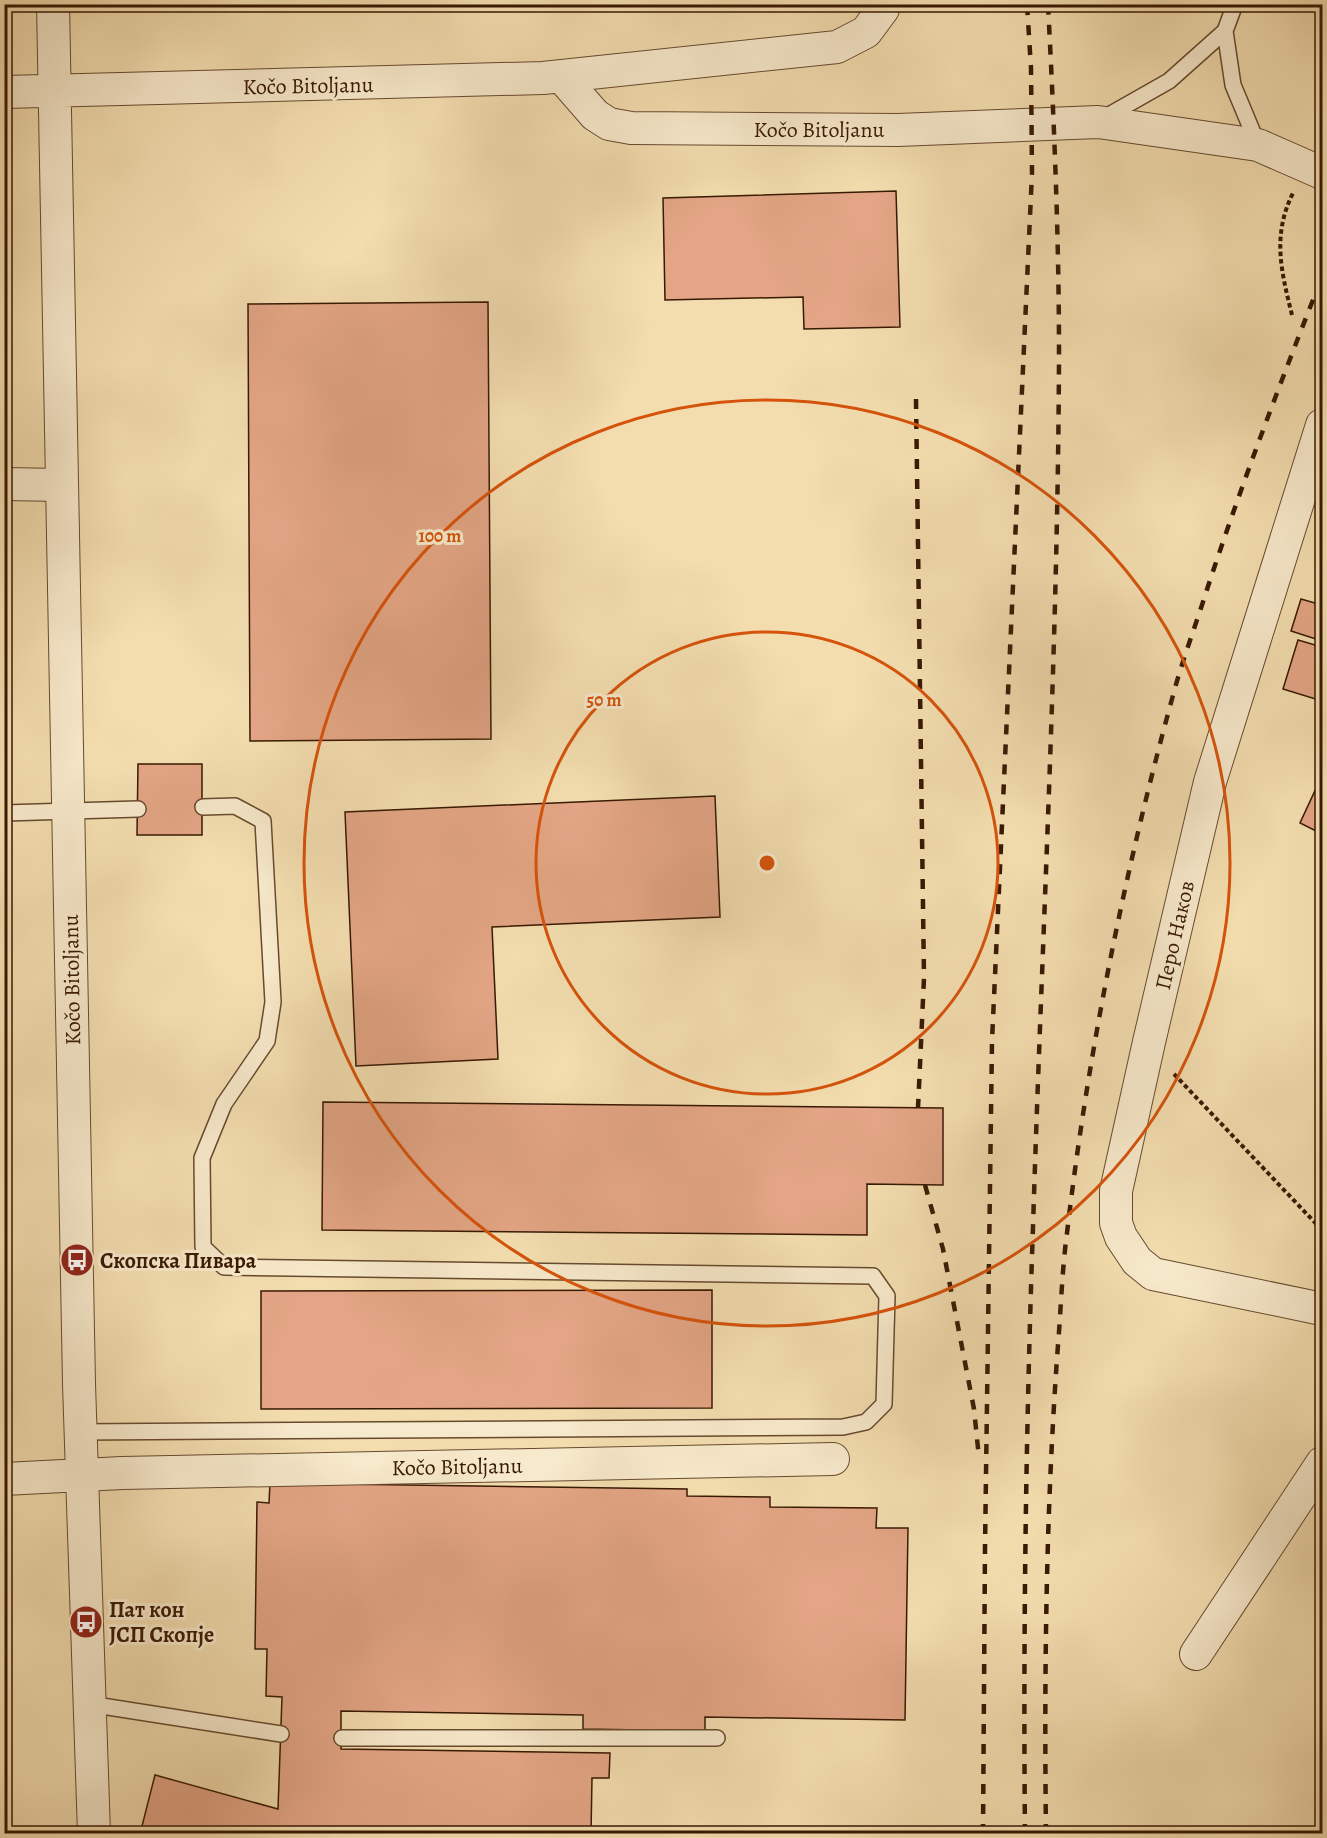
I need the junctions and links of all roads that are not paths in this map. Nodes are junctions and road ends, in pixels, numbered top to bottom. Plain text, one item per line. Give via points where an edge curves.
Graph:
1 (53, 4) edge
2 (884, 4) edge
3 (1235, 4) edge
4 (1225, 31) junction
5 (561, 76) junction
6 (54, 91) junction
7 (4, 92) edge
8 (1098, 122) junction
9 (1258, 145) junction
10 (1314, 169) edge
11 (1323, 425) edge
12 (4, 484) edge
13 (62, 485) junction
14 (203, 807) dead end
15 (138, 809) dead end
16 (68, 812) junction
17 (4, 813) edge
18 (1323, 1309) edge
19 (80, 1432) junction
20 (833, 1458) dead end
21 (1323, 1463) edge
22 (81, 1475) junction
23 (4, 1479) edge
24 (1196, 1654) dead end
25 (89, 1704) junction
26 (281, 1734) dead end
27 (342, 1738) dead end
28 (717, 1738) dead end
29 (94, 1833) edge

1 - 6 street, Kočo Bitoljanu
2 - 5 street, Kočo Bitoljanu via 866,32 837,47
3 - 4 lane
4 - 8 lane via 1169,81
4 - 9 lane via 1233,85
5 - 6 street, Kočo Bitoljanu via 496,81
5 - 8 street, Kočo Bitoljanu via 595,115 609,124 631,128 898,130
6 - 7 street, Kočo Bitoljanu
6 - 13 street, Kočo Bitoljanu
8 - 9 street, Kočo Bitoljanu
9 - 10 street, Kočo Bitoljanu
11 - 18 street, Перо Наков via 1210,782 1116,1191 1116,1223 1129,1250 1153,1274
12 - 13 street
13 - 16 street, Kočo Bitoljanu
14 - 19 lane via 235,806 263,821 273,1002 267,1041 224,1104 202,1158 203,1247 224,1267 873,1276 887,1296 884,1404 866,1422 843,1427
15 - 16 lane
16 - 17 lane
16 - 19 street, Kočo Bitoljanu
19 - 22 street, Kočo Bitoljanu
20 - 22 street, Kočo Bitoljanu
21 - 24 street
22 - 23 street, Kočo Bitoljanu
22 - 25 street, Kočo Bitoljanu
25 - 26 lane
25 - 29 street, Kočo Bitoljanu
27 - 28 lane

